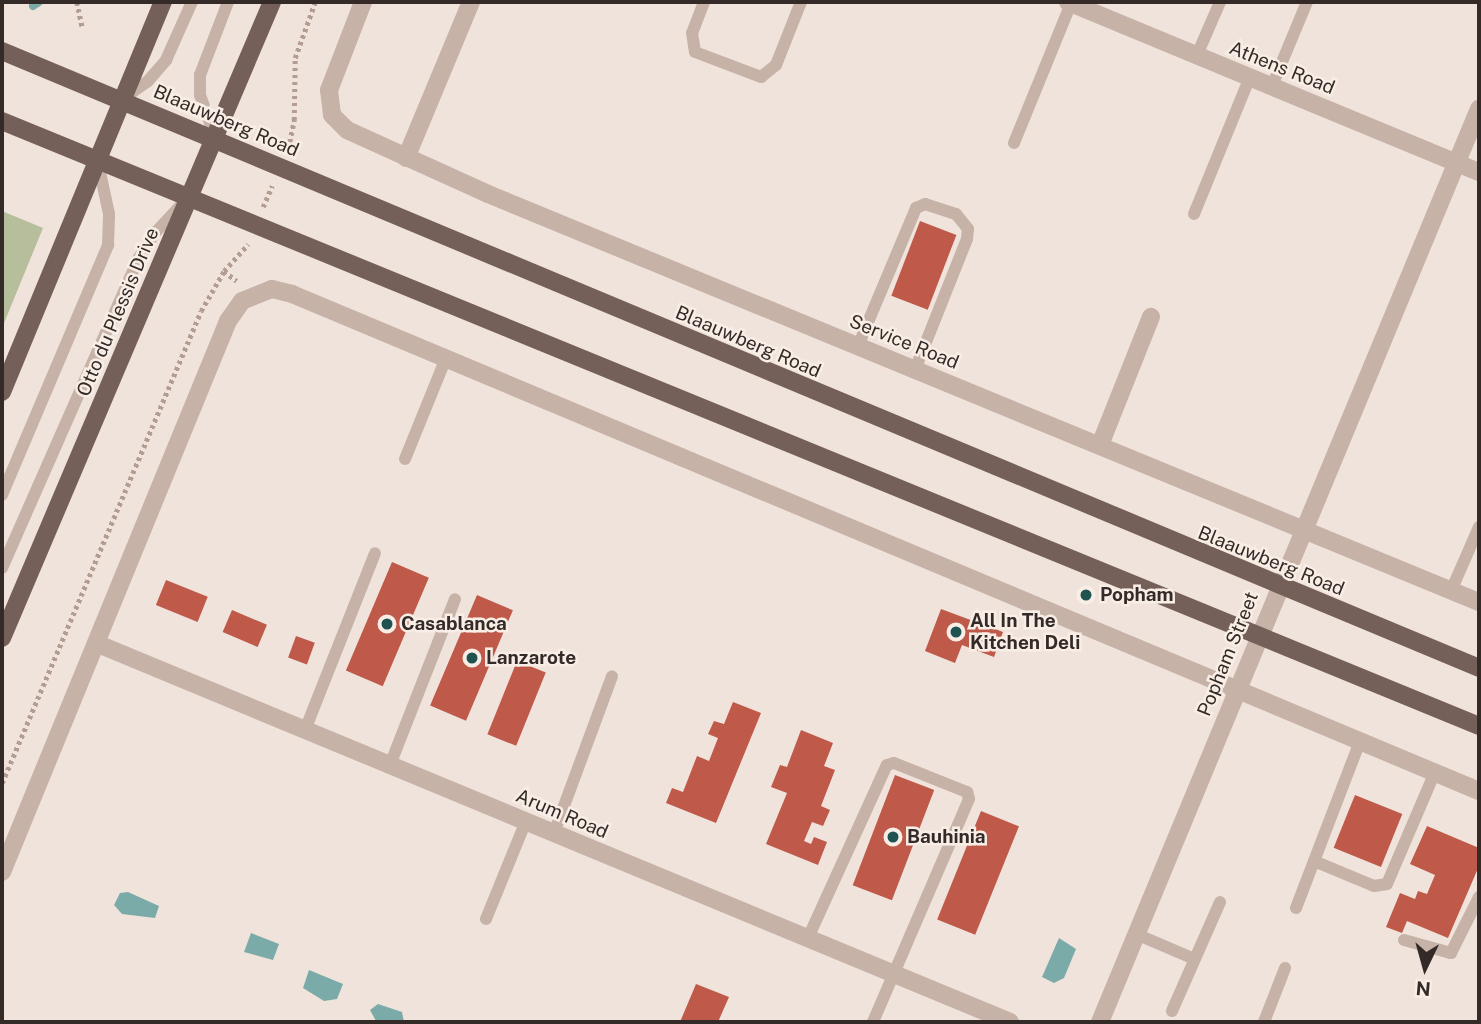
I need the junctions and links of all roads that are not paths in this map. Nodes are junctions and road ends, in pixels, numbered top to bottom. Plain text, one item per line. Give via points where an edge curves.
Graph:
1 (163, 2) edge
2 (192, 2) edge
3 (228, 2) edge
4 (272, 2) edge
5 (363, 2) edge
6 (471, 2) edge
7 (704, 2) edge
8 (801, 2) edge
9 (1070, 2) edge
10 (1220, 2) edge
11 (1307, 2) edge
12 (2, 51) edge
13 (1197, 55) junction
14 (1250, 77) junction
15 (1272, 86) junction
16 (121, 100) junction
17 (1479, 109) edge
18 (6, 121) edge
19 (215, 138) junction
20 (1014, 143) dead end
21 (97, 158) junction
22 (407, 158) junction
23 (1457, 163) junction
24 (1479, 172) edge
25 (190, 196) junction
26 (1194, 214) dead end
27 (1151, 317) dead end
28 (858, 346) junction
29 (446, 358) junction
30 (915, 370) junction
31 (2, 392) edge
32 (1100, 445) junction
33 (405, 459) dead end
34 (2, 495) edge
35 (1479, 527) edge
36 (1303, 530) junction
37 (375, 553) dead end
38 (2, 568) edge
39 (1278, 588) junction
40 (1451, 591) junction
41 (455, 599) dead end
42 (1479, 603) edge
43 (1259, 637) junction
44 (2, 638) edge
45 (98, 644) junction
46 (1479, 668) edge
47 (612, 676) dead end
48 (1237, 690) junction
49 (1479, 726) edge
50 (305, 730) junction
51 (1360, 741) junction
52 (390, 765) junction
53 (1435, 772) junction
54 (1479, 791) edge
55 (526, 821) junction
56 (554, 833) junction
57 (1314, 861) junction
58 (2, 872) edge
59 (1479, 897) edge
60 (1220, 902) dead end
61 (1296, 908) dead end
62 (486, 919) dead end
63 (1136, 934) junction
64 (808, 938) junction
65 (1404, 940) dead end
66 (1192, 958) junction
67 (1285, 968) dead end
68 (894, 974) junction
69 (1172, 1011) dead end
70 (873, 1022) edge
71 (1010, 1022) edge
72 (1100, 1022) edge
73 (1264, 1022) edge

1 - 16 main road
2 - 16 lane via 166,60 148,81
3 - 19 lane via 200,75 200,95
4 - 19 main road, Otto du Plessis Drive
5 - 22 street, Service Road via 333,73 328,102 337,123
6 - 22 street
7 - 8 lane via 692,33 695,52 761,77 776,65
9 - 13 street, Athens Road
9 - 20 lane
10 - 13 lane
11 - 15 lane
12 - 16 main road, Blaauwberg Road
13 - 14 street, Athens Road
14 - 15 street, Athens Road
14 - 26 lane
15 - 23 street, Athens Road
16 - 19 main road, Blaauwberg Road
16 - 21 main road
17 - 23 street, Popham Street
18 - 21 main road
19 - 25 main road, Otto du Plessis Drive
19 - 39 main road, Blaauwberg Road
21 - 25 main road
21 - 31 main road
21 - 34 lane via 109,214 108,245
22 - 28 street, Service Road
23 - 24 street, Athens Road
23 - 36 street, Popham Street
25 - 38 lane via 154,234 139,258
25 - 43 main road
25 - 44 main road, Otto du Plessis Drive
27 - 32 street
28 - 30 street, Service Road
28 - 30 lane via 916,208 935,206 956,214 968,229 967,239
29 - 33 lane
29 - 45 street via 292,294 272,289 242,302 228,321
29 - 48 street
30 - 32 street, Service Road
32 - 36 street, Service Road
35 - 40 lane
36 - 39 street, Popham Street
36 - 40 street, Service Road
37 - 50 lane
39 - 43 street, Popham Street
39 - 46 main road, Blaauwberg Road
40 - 42 street, Service Road
41 - 52 lane
43 - 48 street, Popham Street
43 - 49 main road
45 - 50 street, Arum Road
45 - 58 street
47 - 56 lane
48 - 51 street
48 - 63 street, Popham Street
50 - 52 street, Arum Road
51 - 53 street
51 - 57 lane
52 - 55 street, Arum Road
53 - 54 street
53 - 57 lane via 1387,884 1374,886
55 - 56 street, Arum Road
55 - 62 lane
56 - 64 street, Arum Road
57 - 61 lane
59 - 65 lane via 1451,953
60 - 66 lane
63 - 66 lane
63 - 72 street, Popham Street
64 - 68 street, Arum Road
64 - 68 lane via 887,765 894,763 967,792 969,799
66 - 69 lane
67 - 73 lane
68 - 70 lane
68 - 71 street, Arum Road

